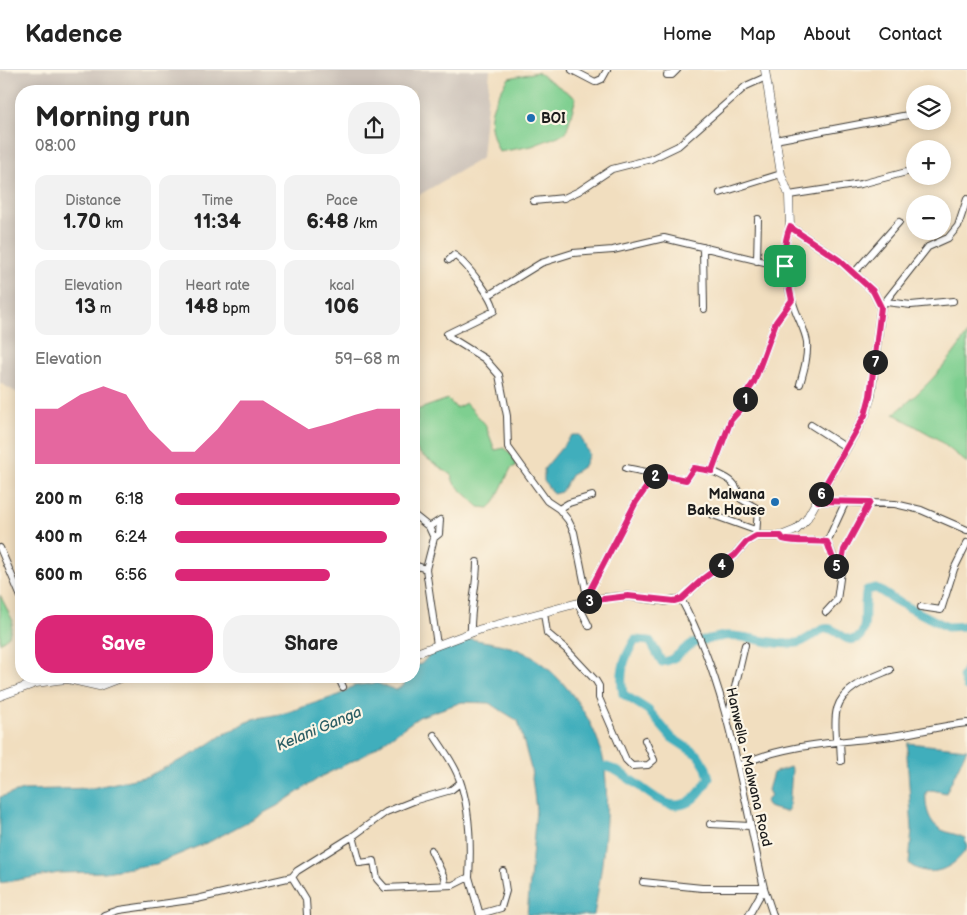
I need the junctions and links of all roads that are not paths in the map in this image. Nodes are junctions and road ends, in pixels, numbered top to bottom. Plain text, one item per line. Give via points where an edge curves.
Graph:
1 (572, 70) edge
2 (607, 70) edge
3 (677, 70) edge
4 (766, 73) edge
5 (666, 75) dead end
6 (906, 115) edge
7 (775, 140) junction
8 (906, 172) edge
9 (781, 174) junction
10 (720, 193) dead end
11 (789, 195) junction
12 (967, 199) edge
13 (534, 201) dead end
14 (758, 219) dead end
15 (899, 222) dead end
16 (790, 227) junction
17 (703, 247) junction
18 (449, 260) dead end
19 (757, 261) junction
20 (785, 266) junction
21 (854, 273) junction
22 (489, 295) junction
23 (792, 300) junction
24 (953, 302) dead end
25 (884, 304) junction
26 (704, 309) dead end
27 (800, 384) dead end
28 (811, 425) dead end
29 (847, 448) junction
30 (626, 468) dead end
31 (712, 471) junction
32 (656, 474) junction
33 (592, 496) dead end
34 (818, 501) junction
35 (846, 501) junction
36 (870, 502) junction
37 (559, 509) junction
38 (713, 515) dead end
39 (420, 520) edge
40 (428, 527) junction
41 (967, 530) edge
42 (755, 533) junction
43 (781, 536) junction
44 (434, 538) junction
45 (827, 542) junction
46 (967, 542) edge
47 (0, 548) edge
48 (477, 562) dead end
49 (420, 567) edge
50 (426, 569) junction
51 (840, 572) junction
52 (15, 583) edge
53 (588, 597) junction
54 (681, 599) junction
55 (578, 604) junction
56 (921, 607) dead end
57 (826, 612) dead end
58 (544, 614) junction
59 (588, 626) dead end
60 (471, 633) junction
61 (745, 645) dead end
62 (437, 646) junction
63 (420, 652) edge
64 (890, 670) dead end
65 (28, 683) edge
66 (91, 683) edge
67 (107, 683) edge
68 (341, 683) edge
69 (343, 687) dead end
70 (0, 696) edge
71 (727, 718) junction
72 (967, 723) edge
73 (434, 735) dead end
74 (645, 740) dead end
75 (838, 741) junction
76 (841, 761) dead end
77 (738, 766) junction
78 (460, 783) junction
79 (710, 824) dead end
80 (750, 826) junction
81 (353, 836) junction
82 (431, 850) dead end
83 (503, 871) dead end
84 (292, 877) junction
85 (469, 877) junction
86 (643, 882) dead end
87 (445, 885) junction
88 (764, 888) junction
89 (104, 915) edge
90 (307, 915) edge
91 (480, 915) edge
92 (748, 915) edge
93 (773, 915) edge

1 - 2 street via 595,82 602,79
3 - 5 street
4 - 7 main road
4 - 13 street via 746,86 678,146 612,169 564,198
6 - 7 street
7 - 9 main road
8 - 11 street via 861,184
9 - 10 street
9 - 11 main road
11 - 16 main road
12 - 25 street via 958,226 948,238 928,247
14 - 19 street
15 - 21 street
16 - 20 street
16 - 21 main road
17 - 19 street
17 - 22 street via 664,238 612,250 573,253 541,263
17 - 26 street
18 - 22 street via 454,256 461,260
19 - 20 street
20 - 23 street
21 - 25 main road
22 - 37 street via 494,307 492,314 447,334 496,369 507,416 508,447 547,502
23 - 27 street via 808,356
23 - 31 street via 776,322 754,382 740,410 731,420
24 - 25 street
25 - 29 main road via 870,396 865,415
28 - 29 street
29 - 34 main road
30 - 32 street
31 - 32 street via 694,468 686,480
31 - 42 street via 733,482 741,499 758,510
32 - 53 street via 636,502
33 - 37 street
34 - 35 street
34 - 43 main road via 796,530
35 - 36 street
35 - 45 street
36 - 41 street via 921,510
36 - 51 street via 844,550
37 - 53 street via 574,532
38 - 42 street
39 - 40 street
40 - 44 street
40 - 44 street via 440,520 439,534
42 - 43 main road
42 - 54 main road via 735,555
43 - 45 street via 790,541
44 - 50 street
45 - 51 street
46 - 56 street via 941,610
47 - 52 street
48 - 60 street
49 - 50 street
50 - 62 street
51 - 57 street via 838,600
53 - 54 main road
53 - 55 main road
54 - 71 street, Hanwella - Malwana Road via 703,648
55 - 58 main road
55 - 59 street
58 - 60 main road
58 - 74 street via 547,634 566,649 599,686 599,698 626,760 632,766 648,765 654,760
60 - 62 main road
61 - 71 street
62 - 63 main road
64 - 75 street via 851,689 840,701 836,711
65 - 70 main road
66 - 67 main road via 99,686
68 - 69 street
71 - 77 street, Hanwella - Malwana Road
72 - 75 street via 886,737
73 - 78 street
75 - 76 street
75 - 77 street via 770,754
77 - 80 street, Hanwella - Malwana Road
78 - 81 street via 452,790 386,812
78 - 85 street via 470,847
79 - 80 street
80 - 88 street, Hanwella - Malwana Road
81 - 84 street
81 - 87 street via 360,862 374,861 377,879 385,888
82 - 87 street
83 - 91 street via 506,891 501,908
84 - 89 street via 197,899
84 - 90 street via 306,900
85 - 87 street via 458,884
85 - 91 street
86 - 88 street via 702,888
88 - 92 street
88 - 93 street, Hanwella - Malwana Road

